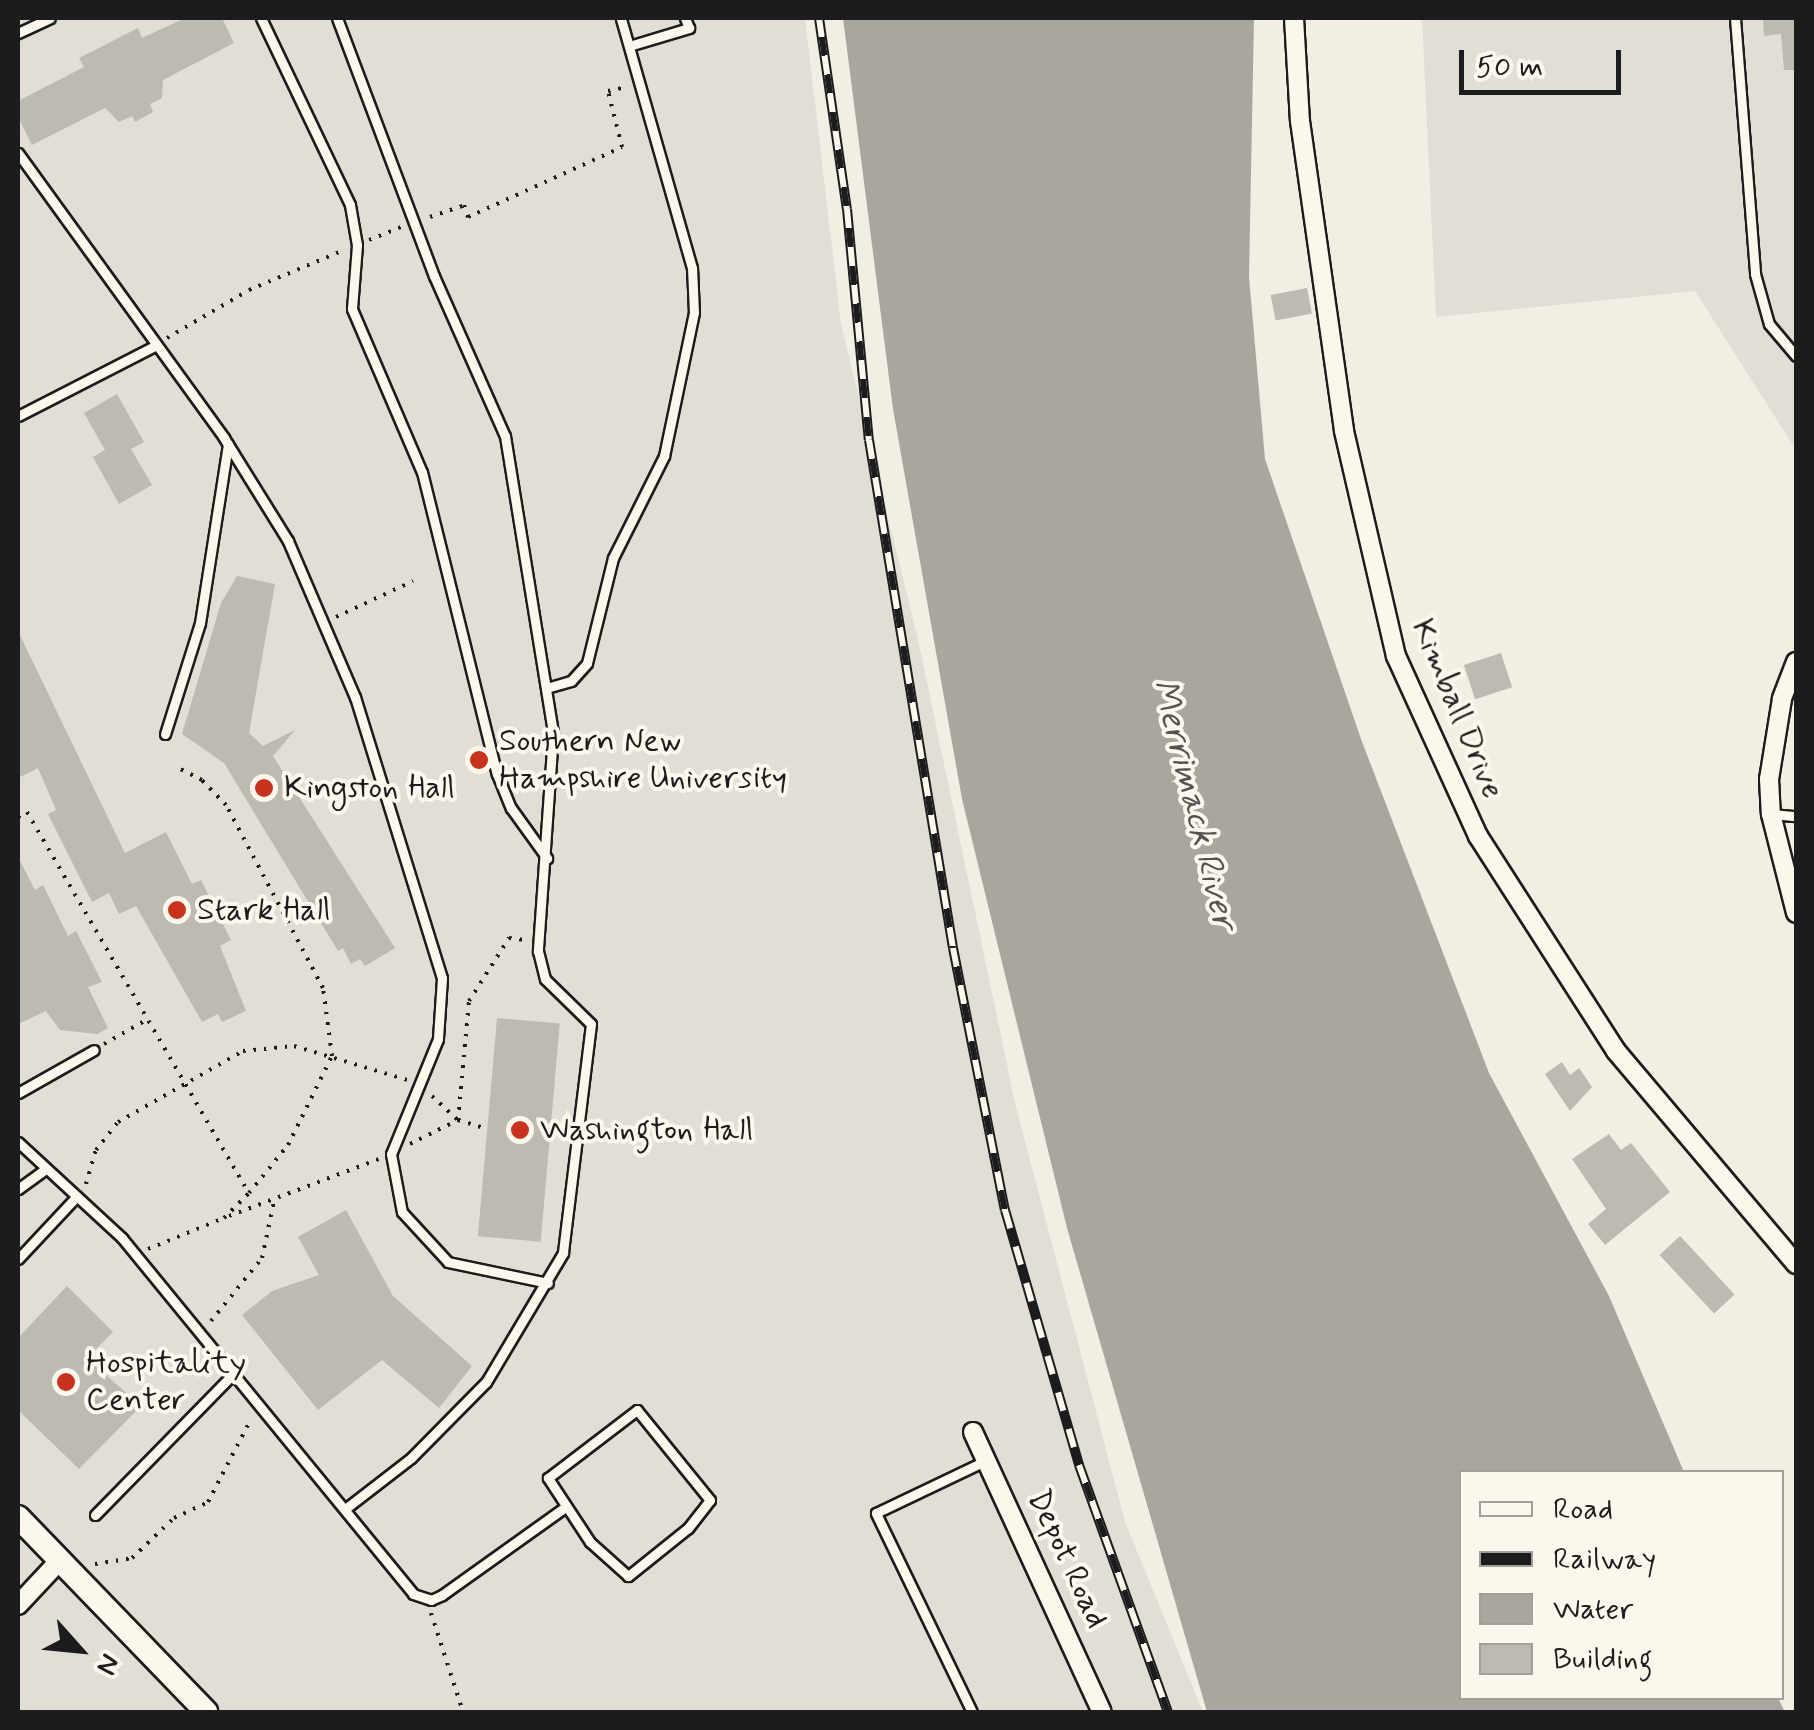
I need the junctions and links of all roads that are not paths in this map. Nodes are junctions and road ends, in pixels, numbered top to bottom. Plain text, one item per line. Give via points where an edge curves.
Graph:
1 (50, 18) edge
2 (260, 18) edge
3 (336, 18) edge
4 (621, 18) edge
5 (685, 18) edge
6 (1294, 18) edge
7 (1734, 18) edge
8 (18, 32) edge
9 (629, 46) junction
10 (18, 153) edge
11 (154, 346) junction
12 (1796, 356) edge
13 (18, 416) edge
14 (228, 444) junction
15 (1796, 662) edge
16 (550, 687) junction
17 (165, 734) dead end
18 (1771, 814) junction
19 (1796, 816) edge
20 (547, 858) junction
21 (1796, 913) edge
22 (94, 1050) road end
23 (18, 1093) edge
24 (18, 1142) edge
25 (46, 1168) junction
26 (18, 1189) edge
27 (76, 1196) junction
28 (18, 1259) edge
29 (1796, 1264) edge
30 (548, 1284) junction
31 (232, 1375) junction
32 (973, 1432) dead end
33 (987, 1460) junction
34 (564, 1508) junction
35 (345, 1509) junction
36 (95, 1515) dead end
37 (18, 1517) edge
38 (61, 1559) junction
39 (18, 1605) edge
40 (206, 1712) edge
41 (972, 1712) edge
42 (1102, 1712) edge

1 - 8 lane
2 - 20 lane via 350,205 357,245 352,309 422,472 497,774 511,808
3 - 16 lane via 434,276 505,436
4 - 9 lane
5 - 9 lane via 688,28
6 - 29 street, Kimball Drive via 1300,121 1344,432 1396,656 1478,836 1616,1051
7 - 12 lane via 1755,274 1769,324
9 - 16 lane via 692,268 694,313 664,456 613,558 587,664 571,680
10 - 11 lane
11 - 13 lane
11 - 14 lane
14 - 17 lane via 200,623
14 - 30 lane via 288,541 355,697 442,978 438,1039 391,1154 402,1212 429,1248 467,1270
15 - 18 street via 1772,740
16 - 20 lane via 554,774
18 - 19 lane
18 - 21 street
20 - 30 lane via 538,942 545,979 591,1024 571,1226
22 - 23 lane
24 - 25 lane
25 - 26 lane
25 - 27 lane
27 - 28 lane
27 - 31 lane via 136,1254
30 - 35 lane via 515,1342 453,1420
31 - 35 lane
31 - 36 lane
32 - 33 street, Depot Road
33 - 41 lane via 876,1513
33 - 42 street, Depot Road
34 - 34 lane via 548,1478 637,1410 710,1500 688,1528 628,1576
34 - 35 lane via 431,1600 405,1588
37 - 38 street
38 - 39 street
38 - 40 street

